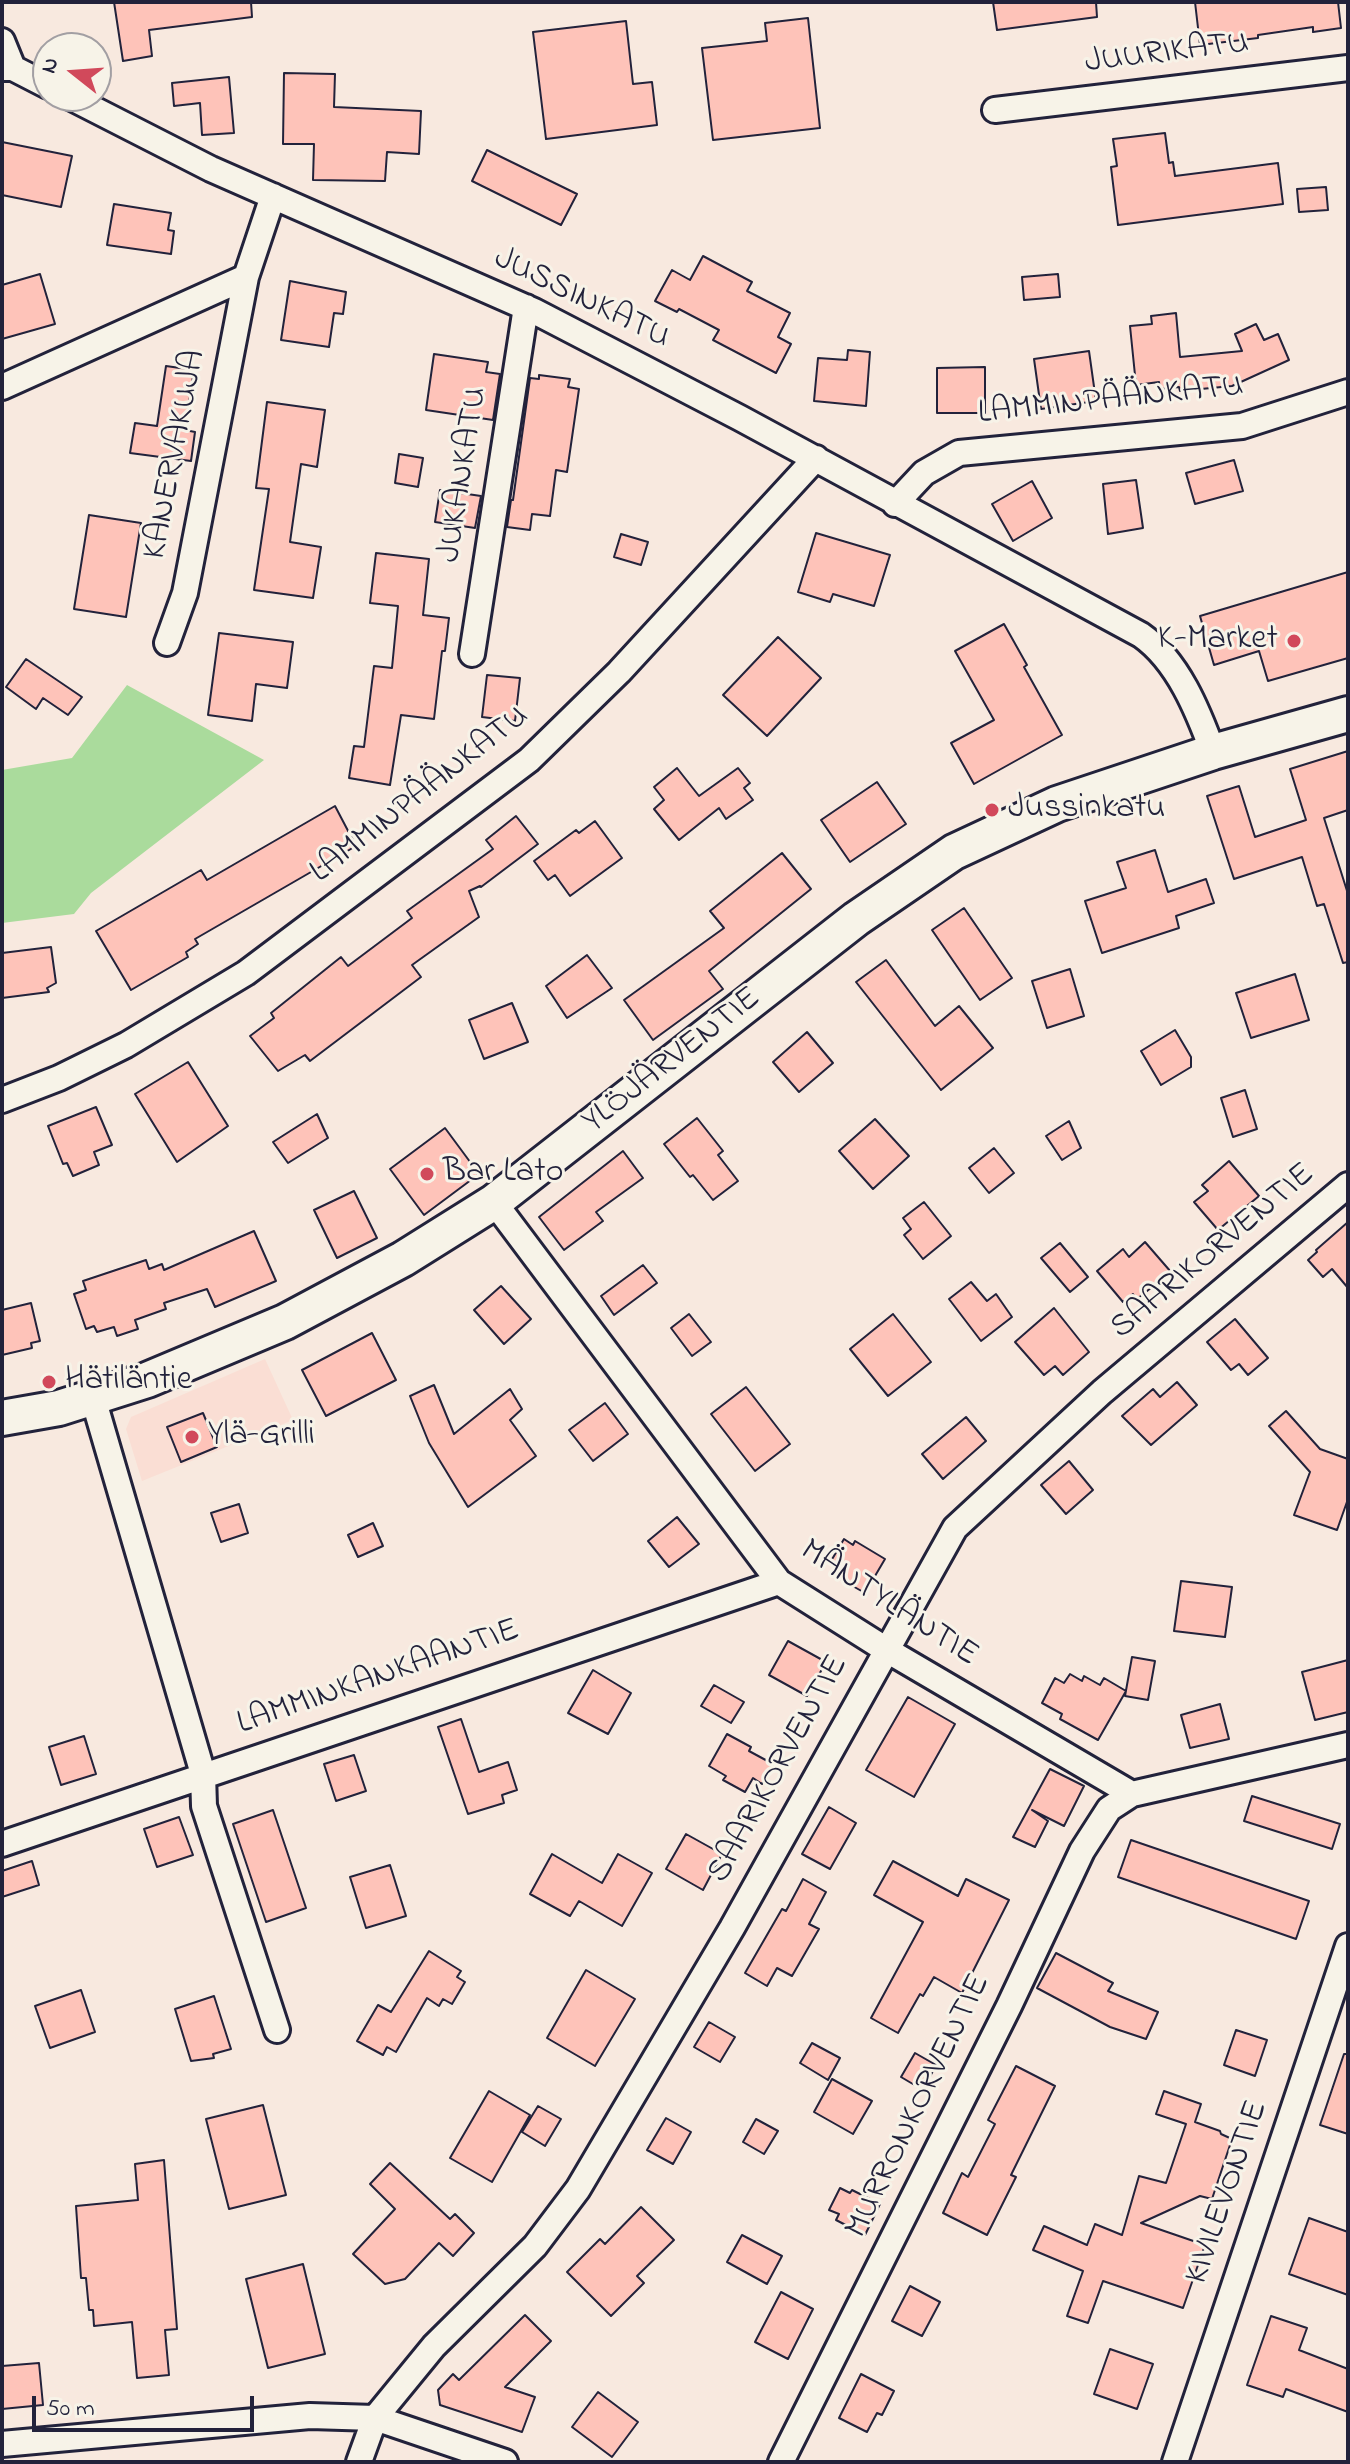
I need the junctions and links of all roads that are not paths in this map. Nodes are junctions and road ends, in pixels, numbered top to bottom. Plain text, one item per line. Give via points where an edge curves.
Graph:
1 (2, 41) edge
2 (8, 68) edge
3 (1348, 68) edge
4 (32, 79) edge
5 (995, 110) dead end
6 (99, 112) edge
7 (273, 196) junction
8 (246, 277) junction
9 (526, 307) junction
10 (2, 387) edge
11 (1348, 392) edge
12 (816, 458) junction
13 (895, 504) junction
14 (167, 643) dead end
15 (472, 654) dead end
16 (1348, 714) edge
17 (1213, 752) junction
18 (2, 1100) edge
19 (1348, 1185) edge
20 (494, 1202) junction
21 (93, 1398) junction
22 (2, 1418) edge
23 (779, 1582) junction
24 (885, 1649) junction
25 (1348, 1745) edge
26 (203, 1774) junction
27 (1132, 1794) junction
28 (2, 1844) edge
29 (1348, 1946) edge
30 (277, 2030) dead end
31 (375, 2418) junction
32 (2, 2444) edge
33 (359, 2462) edge
34 (505, 2462) edge
35 (781, 2462) edge
36 (1175, 2462) edge

1 - 2 street
2 - 4 street
3 - 5 street, JUURIKATU
6 - 7 street, JUSSINKATU
7 - 8 street, KANERVAKUJA
7 - 9 street, JUSSINKATU
8 - 10 street
8 - 14 street, KANERVAKUJA via 185,593
9 - 12 street, JUSSINKATU
9 - 15 street, JUKANKATU
11 - 13 street, LAMMINPÄÄNKATU via 1242,426 959,453 924,473
12 - 13 street, JUSSINKATU
12 - 18 street, LAMMINPÄÄNKATU via 619,672 529,760 246,973 126,1045
13 - 17 street, JUSSINKATU via 1149,641 1197,710
16 - 17 main road, YLÖJÄRVENTIE
17 - 20 main road, YLÖJÄRVENTIE via 1057,804 941,859 845,927
19 - 24 street, SAARIKORVENTIE via 1102,1392 955,1528
20 - 21 main road, YLÖJÄRVENTIE via 403,1259 285,1322
20 - 23 street, MÄNTYLÄNTIE
21 - 22 main road, YLÖJÄRVENTIE
21 - 26 street
23 - 24 street, MÄNTYLÄNTIE
23 - 26 street, LAMMINKANKAANTIE
24 - 27 street, MÄNTYLÄNTIE
24 - 31 street, SAARIKORVENTIE via 732,1928 578,2189 535,2246 434,2346
25 - 27 street
26 - 28 street, LAMMINKANKAANTIE
26 - 30 street via 204,1806
27 - 35 street, MURRONKORVENTIE via 1109,1809 1082,1851
29 - 36 street, KIVILEVONTIE
31 - 32 street via 310,2416
31 - 33 street, SAARIKORVENTIE
31 - 34 street

